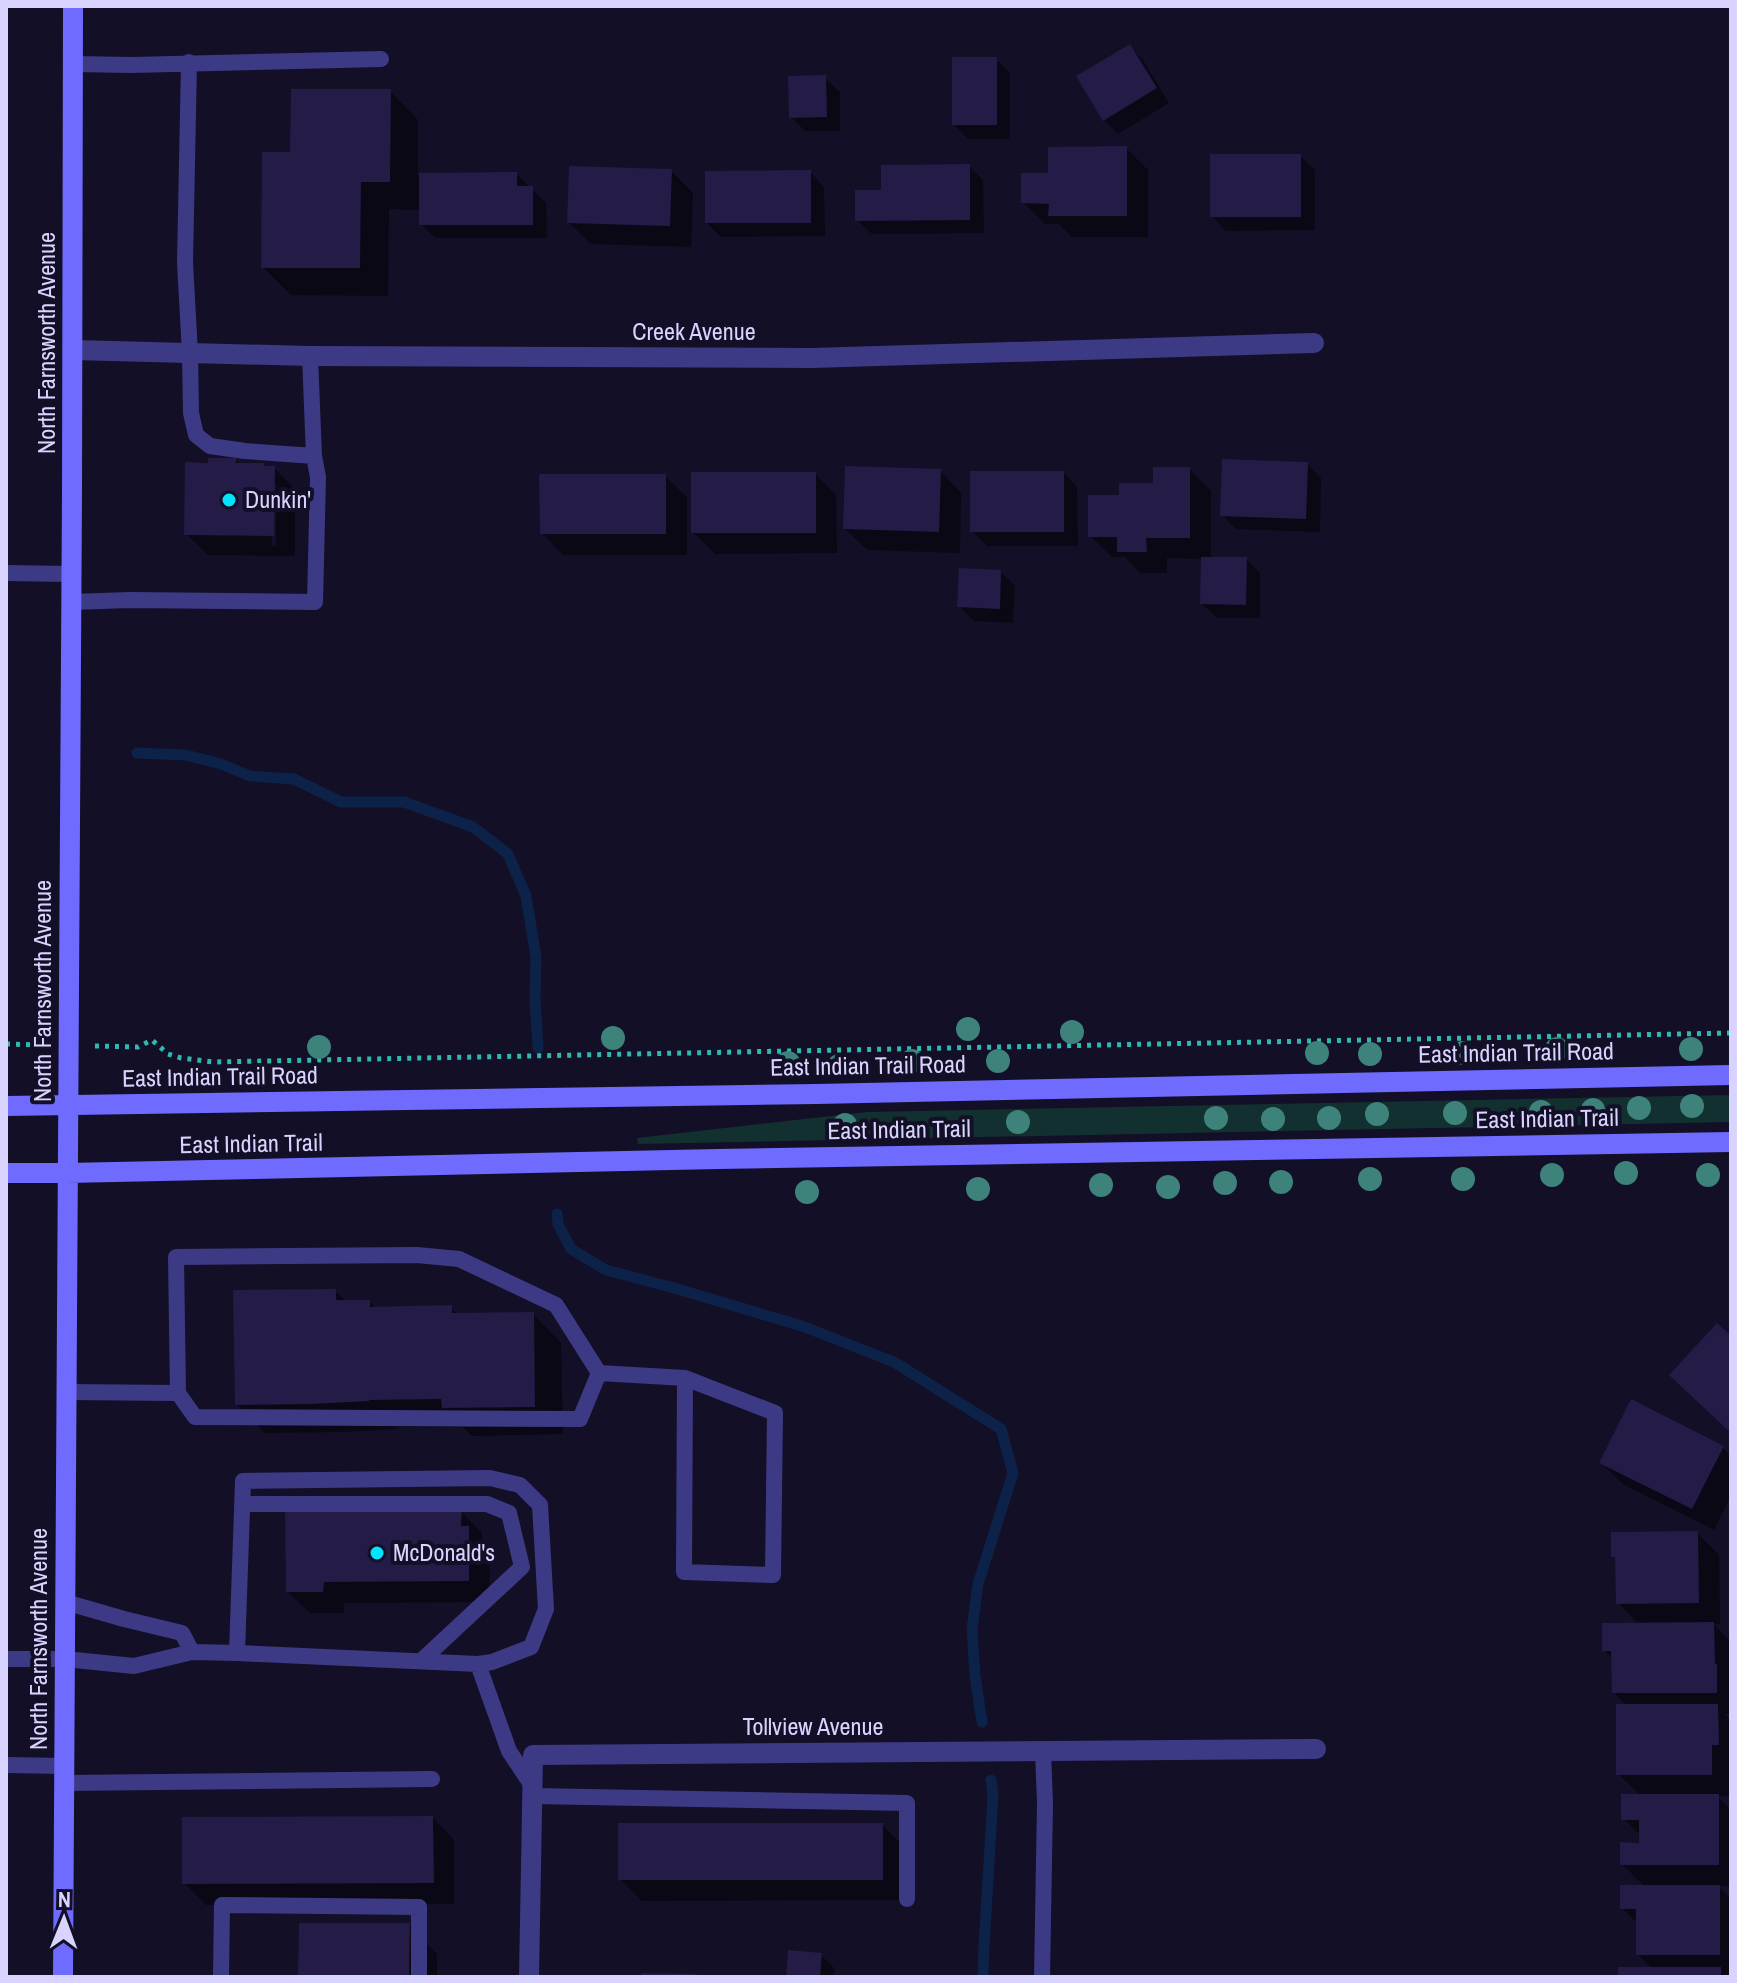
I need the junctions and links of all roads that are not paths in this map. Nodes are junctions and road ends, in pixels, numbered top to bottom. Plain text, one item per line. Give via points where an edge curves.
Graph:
1 (73, 6) edge
2 (381, 59) dead end
3 (189, 62) junction
4 (73, 64) junction
5 (1314, 343) dead end
6 (73, 350) junction
7 (190, 353) junction
8 (310, 356) junction
9 (314, 456) junction
10 (6, 573) edge
11 (71, 574) junction
12 (71, 602) junction
13 (1731, 1075) edge
14 (68, 1105) junction
15 (6, 1106) edge
16 (1731, 1142) edge
17 (6, 1173) edge
18 (67, 1173) junction
19 (599, 1373) junction
20 (685, 1378) junction
21 (66, 1392) junction
22 (178, 1393) junction
23 (243, 1504) junction
24 (65, 1602) junction
25 (192, 1652) junction
26 (237, 1653) junction
27 (6, 1659) edge
28 (65, 1659) junction
29 (421, 1661) junction
30 (478, 1664) junction
31 (1316, 1749) dead end
32 (1043, 1751) junction
33 (6, 1765) edge
34 (64, 1774) junction
35 (432, 1779) dead end
36 (533, 1792) junction
37 (907, 1899) dead end
38 (63, 1977) edge
39 (221, 1977) edge
40 (419, 1977) edge
41 (529, 1977) edge
42 (1042, 1977) edge

1 - 4 main road, North Farnsworth Avenue
2 - 3 lane
3 - 4 lane
3 - 7 lane via 185,263
4 - 6 main road, North Farnsworth Avenue
5 - 8 street, Creek Avenue via 812,358
6 - 7 street, Creek Avenue
6 - 11 main road, North Farnsworth Avenue
7 - 8 street, Creek Avenue
7 - 9 lane via 196,435 210,446
8 - 9 lane
9 - 12 lane via 315,602
10 - 11 lane
11 - 12 main road, North Farnsworth Avenue
12 - 14 main road, North Farnsworth Avenue
13 - 14 main road, East Indian Trail Road
14 - 15 main road, East Indian Trail Road
14 - 18 main road, North Farnsworth Avenue
16 - 18 main road, East Indian Trail
17 - 18 main road
18 - 21 main road, North Farnsworth Avenue
19 - 20 lane
19 - 22 lane via 580,1419 195,1417
19 - 22 lane via 556,1305 459,1259 176,1257
20 - 20 lane via 684,1572 773,1575 775,1413
21 - 22 lane
21 - 24 main road, North Farnsworth Avenue
23 - 26 lane
23 - 29 lane via 487,1504 509,1513 522,1567
23 - 30 lane via 243,1481 490,1478 520,1485 540,1505 546,1609 531,1647
24 - 25 lane via 182,1633
24 - 28 main road, North Farnsworth Avenue
25 - 26 lane
25 - 28 lane via 134,1666
26 - 29 lane
27 - 28 lane
28 - 34 main road, North Farnsworth Avenue
29 - 30 lane
30 - 36 lane via 509,1751
31 - 32 street, Tollview Avenue
32 - 36 street, Tollview Avenue via 533,1755
32 - 42 lane
33 - 34 lane
34 - 35 lane
34 - 38 main road, North Farnsworth Avenue
36 - 37 lane via 907,1803
36 - 41 street, Tollview Avenue
39 - 40 lane via 222,1905 419,1907

